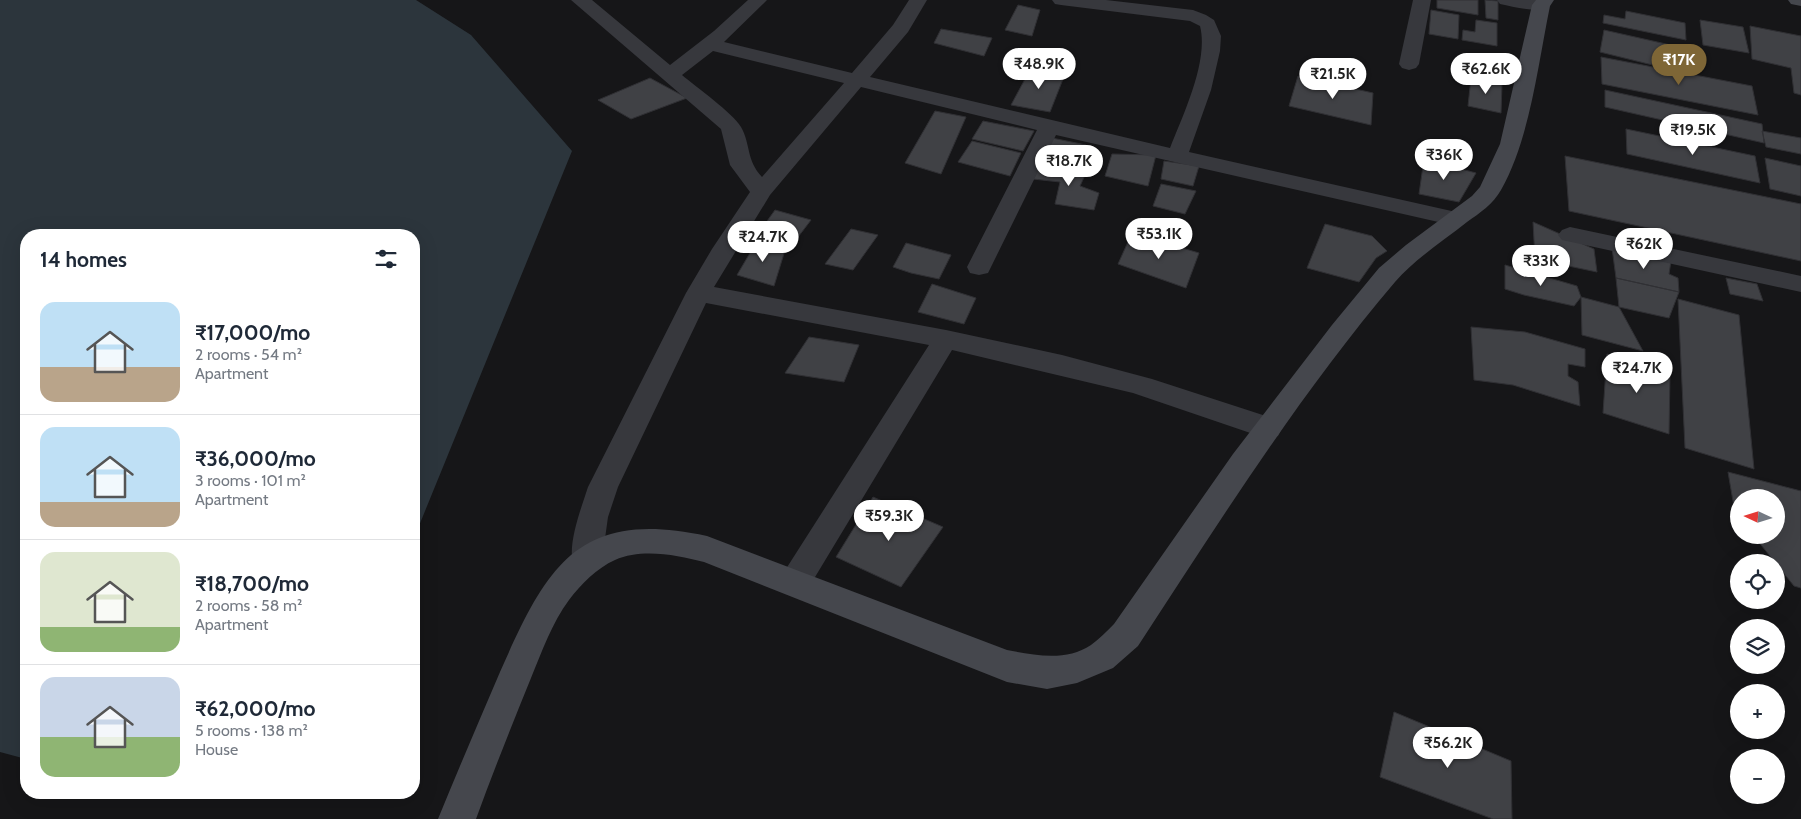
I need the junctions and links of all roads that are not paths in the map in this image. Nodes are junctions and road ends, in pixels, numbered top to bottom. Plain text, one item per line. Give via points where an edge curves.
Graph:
1 (580, 0) edge
2 (758, 0) edge
3 (918, 0) edge
4 (1061, 0) edge
5 (1422, 0) edge
6 (1506, 0) edge
7 (1543, 3) edge
8 (603, 6) edge
9 (709, 44) junction
10 (1409, 64) dead end
11 (669, 75) junction
12 (857, 80) junction
13 (1049, 127) junction
14 (1177, 156) junction
15 (762, 191) junction
16 (1456, 219) junction
17 (1570, 235) dead end
18 (979, 267) dead end
19 (1801, 284) edge
20 (698, 293) junction
21 (946, 340) junction
22 (1268, 428) junction
23 (586, 560) junction
24 (795, 582) junction
25 (456, 819) edge

1 - 8 street
2 - 9 street
3 - 12 street via 901,28
4 - 14 street via 1193,16 1209,26 1212,34 1207,75
5 - 10 street
6 - 7 street
7 - 16 main road via 1510,144 1490,189
8 - 11 street
9 - 11 street
9 - 12 street
11 - 15 street via 730,126 737,140 742,166
12 - 13 street
12 - 15 street
13 - 14 street
13 - 18 street
14 - 16 street
15 - 20 street
16 - 22 main road via 1388,274
17 - 19 street
20 - 21 street
20 - 23 street via 603,487 593,517
21 - 22 street via 1114,378
21 - 24 street
22 - 24 main road via 1126,635 1101,657 1077,668 1047,672 1008,666
23 - 24 main road via 613,547 641,541 671,541 707,549
23 - 25 main road via 556,592 532,636

